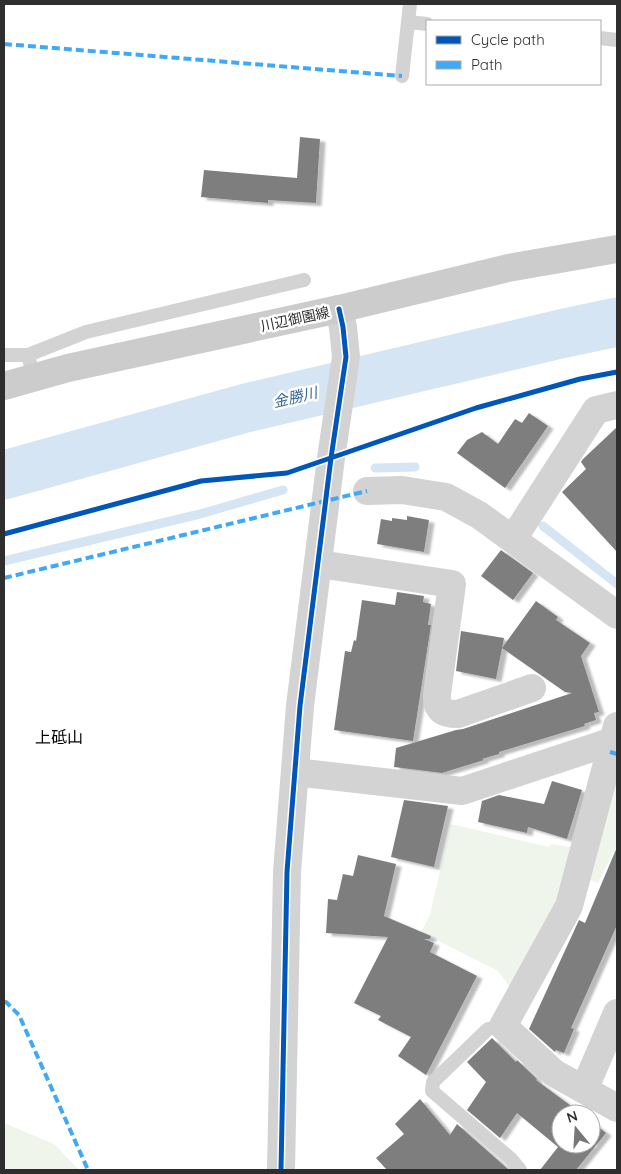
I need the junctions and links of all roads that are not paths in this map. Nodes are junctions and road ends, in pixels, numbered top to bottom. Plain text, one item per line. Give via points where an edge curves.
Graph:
1 (410, 4) edge
2 (408, 22) junction
3 (426, 24) edge
4 (601, 38) edge
5 (617, 40) edge
6 (402, 76) dead end
7 (617, 249) edge
8 (304, 280) dead end
9 (341, 318) junction
10 (4, 355) edge
11 (31, 366) junction
12 (4, 386) edge
13 (617, 405) edge
14 (367, 491) dead end
15 (513, 539) junction
16 (319, 564) junction
17 (617, 615) edge
18 (532, 688) dead end
19 (615, 733) edge
20 (294, 772) junction
21 (617, 1013) edge
22 (503, 1026) junction
23 (584, 1090) junction
24 (617, 1108) edge
25 (281, 1170) edge
26 (520, 1170) edge

1 - 2 lane
2 - 3 lane
2 - 6 lane
4 - 5 lane
7 - 9 main road, 川辺御園線 via 508,268
8 - 11 lane via 86,332
9 - 11 main road, 川辺御園線 via 68,368
9 - 16 street via 346,358
10 - 11 lane
11 - 12 main road, 川辺御園線
13 - 15 street via 596,410
14 - 15 street via 402,490 446,497
15 - 17 street
16 - 18 street via 452,584 436,703 447,714 458,714
16 - 20 street
19 - 20 street via 462,791
19 - 22 street via 569,906
20 - 25 street via 287,872
21 - 23 street
22 - 23 street via 554,1073
22 - 26 lane via 488,1029 433,1082 432,1091
23 - 24 street

